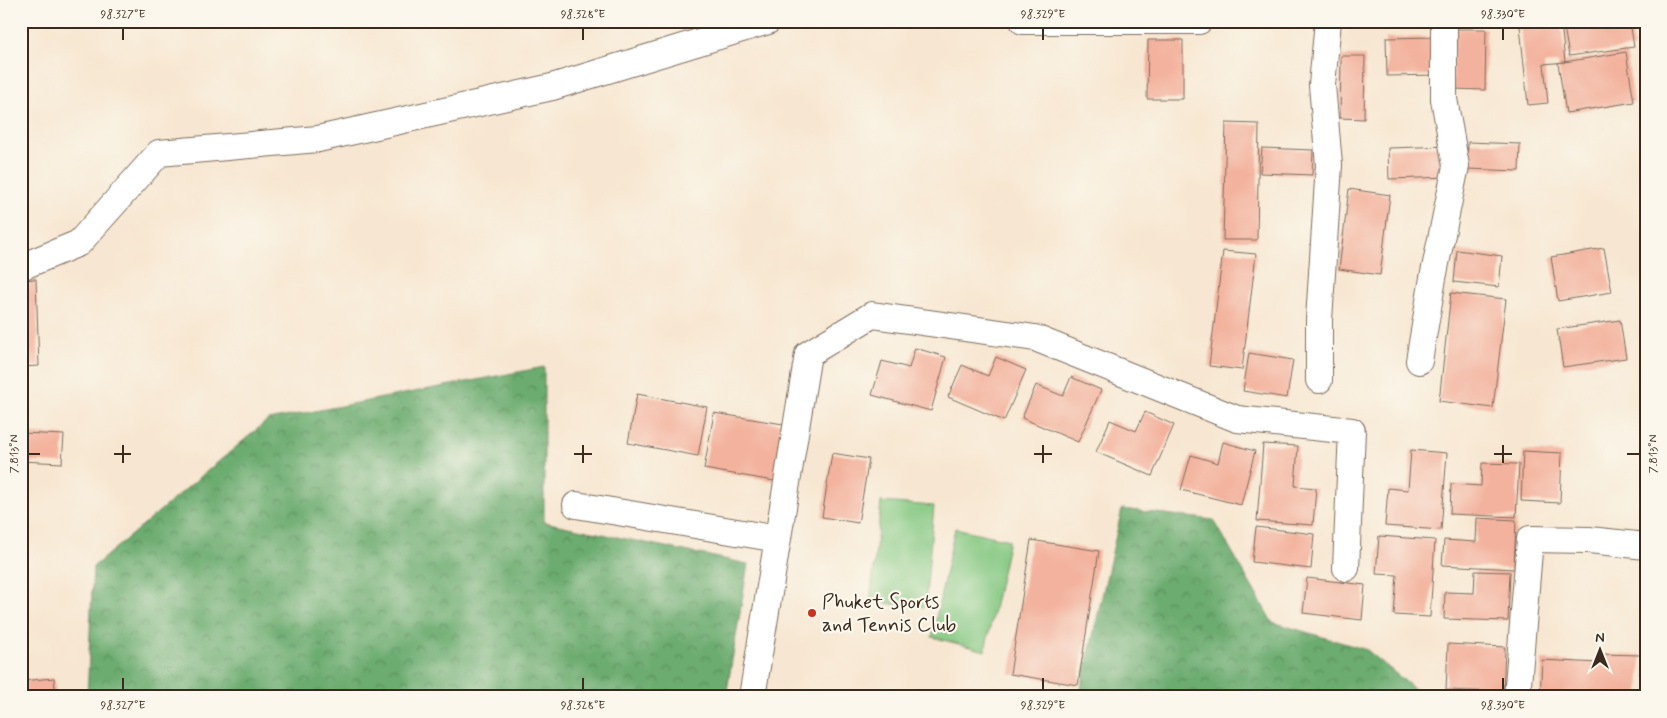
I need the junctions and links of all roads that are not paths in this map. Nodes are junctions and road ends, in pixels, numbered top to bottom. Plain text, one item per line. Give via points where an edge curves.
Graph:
1 (768, 21) edge
2 (1199, 21) edge
3 (1328, 21) edge
4 (1444, 21) edge
5 (1030, 22) edge
6 (1173, 22) edge
7 (21, 267) edge
8 (1419, 362) dead end
9 (1319, 380) dead end
10 (576, 505) dead end
11 (778, 539) junction
12 (1646, 546) edge
13 (1346, 568) dead end
14 (752, 697) edge
15 (1517, 697) edge

1 - 7 street via 552,88 318,139 159,153 78,243
2 - 6 street
3 - 9 street via 1322,85 1329,165 1319,320
4 - 8 street via 1444,100 1456,166 1432,278
5 - 6 street
10 - 11 street
11 - 13 street via 808,354 872,315 1035,338 1237,419 1352,431
11 - 14 street
12 - 15 street via 1590,540 1530,539

